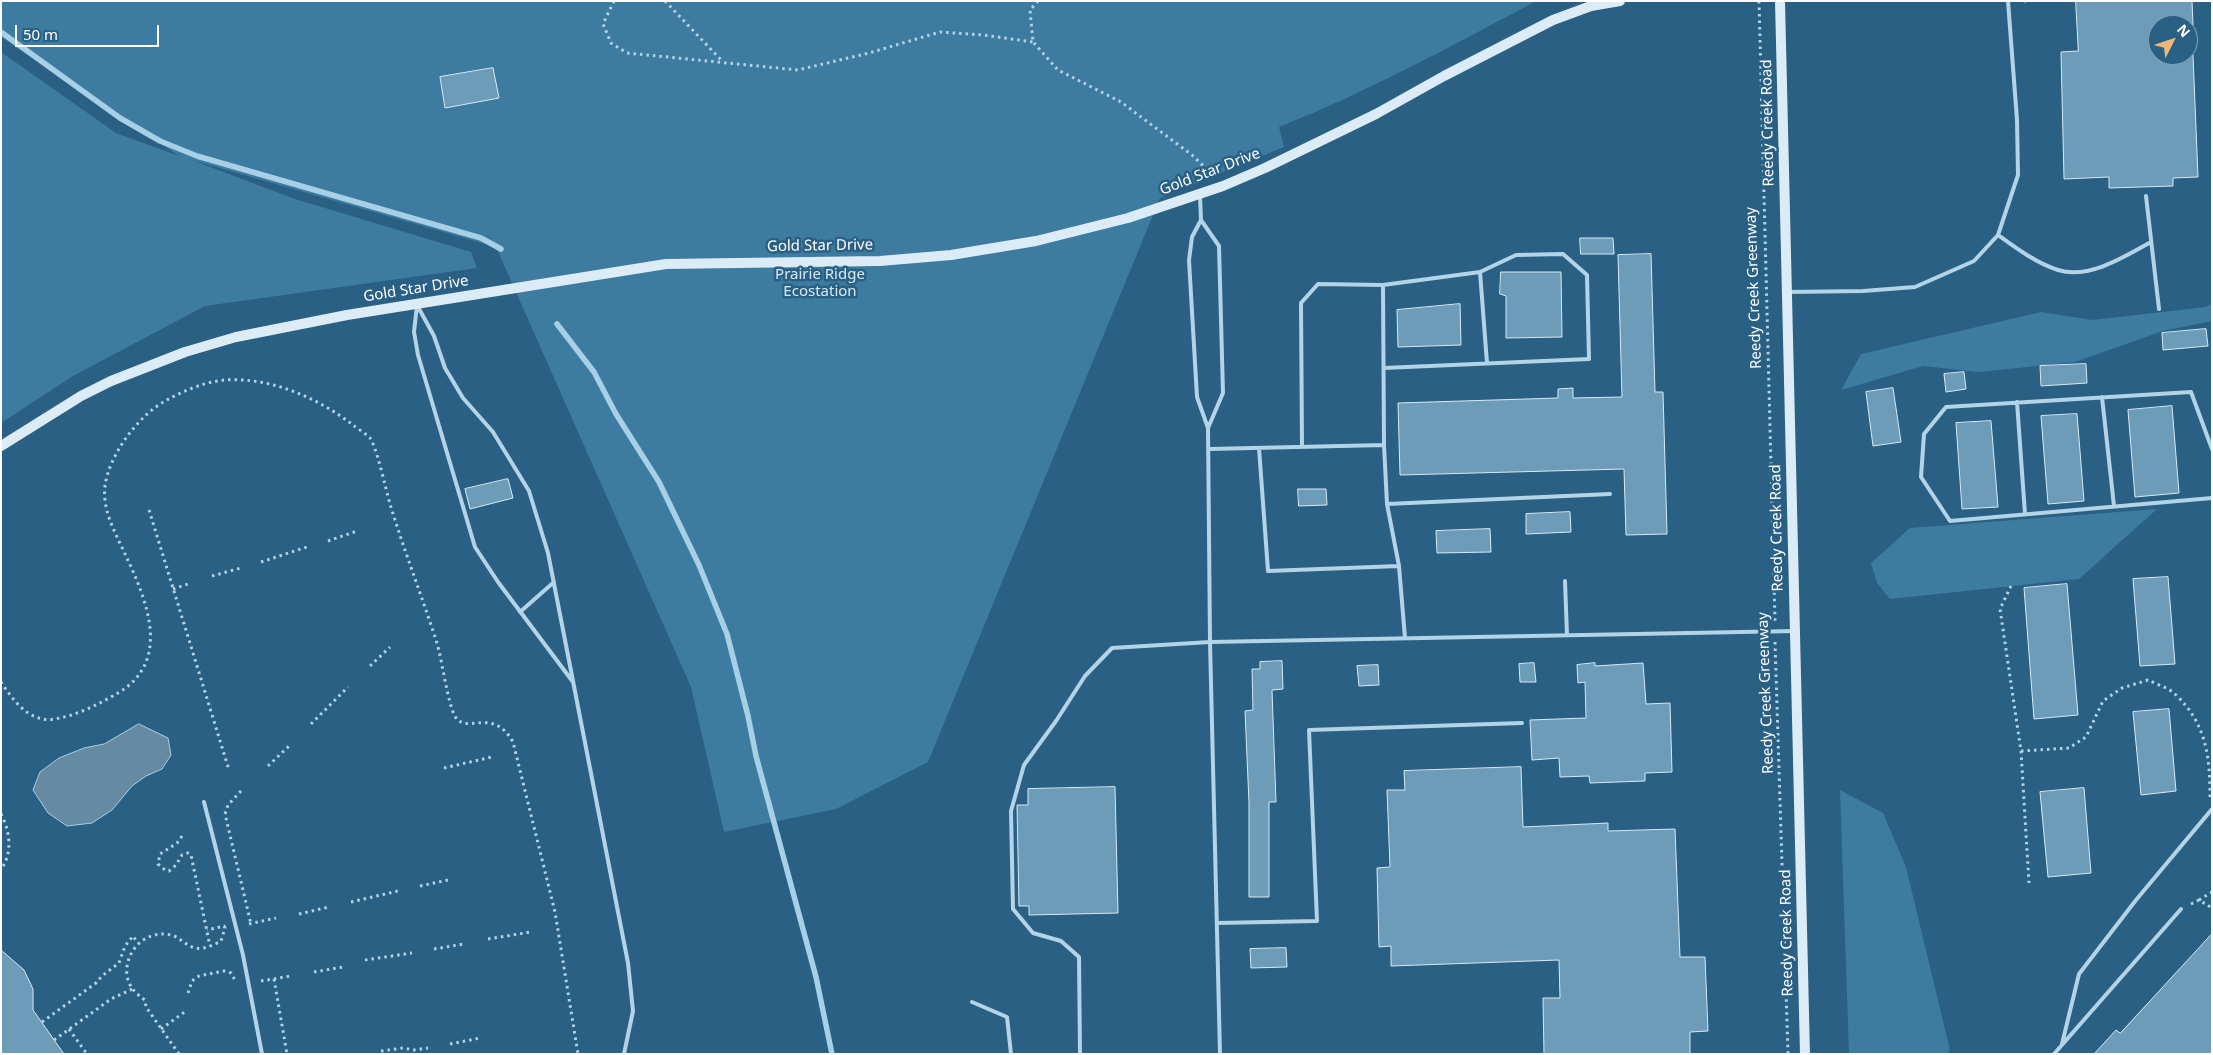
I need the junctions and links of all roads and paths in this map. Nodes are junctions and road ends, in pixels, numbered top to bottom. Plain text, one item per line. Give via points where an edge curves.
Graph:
1 (614, 1) edge
2 (664, 1) edge
3 (1038, 1) edge
4 (1620, 1) edge
5 (1759, 1) edge
6 (1780, 1) edge
7 (2008, 1) edge
8 (1033, 42) junction
9 (723, 62) junction
10 (1223, 186) junction
11 (1200, 194) junction
12 (2146, 196) dead end
13 (1201, 220) junction
14 (1998, 235) junction
15 (2152, 242) junction
16 (1480, 272) junction
17 (1383, 285) junction
18 (1787, 292) junction
19 (416, 305) junction
20 (2160, 309) dead end
21 (1487, 363) junction
22 (1384, 368) junction
23 (2102, 397) junction
24 (2017, 402) junction
25 (1208, 428) junction
26 (1384, 445) junction
27 (1, 446) edge
28 (1302, 447) junction
29 (1259, 448) junction
30 (1209, 449) junction
31 (2212, 449) edge
32 (1610, 494) dead end
33 (2212, 498) edge
34 (1387, 504) junction
35 (2114, 506) junction
36 (149, 510) dead end
37 (2025, 514) junction
38 (357, 532) dead end
39 (328, 541) dead end
40 (307, 547) dead end
41 (261, 562) dead end
42 (1399, 566) junction
43 (240, 568) dead end
44 (212, 576) dead end
45 (1565, 581) dead end
46 (554, 582) junction
47 (188, 584) dead end
48 (2012, 586) dead end
49 (173, 589) junction
50 (520, 612) junction
51 (1795, 631) junction
52 (1775, 632) junction
53 (1568, 635) junction
54 (1405, 638) junction
55 (1210, 642) junction
56 (390, 647) dead end
57 (370, 666) dead end
58 (1, 682) edge
59 (574, 683) junction
60 (348, 687) dead end
61 (1522, 723) dead end
62 (311, 724) dead end
63 (290, 744) dead end
64 (2021, 751) junction
65 (492, 757) dead end
66 (268, 766) dead end
67 (444, 768) dead end
68 (229, 770) dead end
69 (241, 791) dead end
70 (204, 802) dead end
71 (2211, 810) edge
72 (1, 814) edge
73 (182, 836) dead end
74 (1, 869) edge
75 (448, 880) dead end
76 (2029, 883) dead end
77 (420, 886) dead end
78 (398, 891) dead end
79 (2212, 892) edge
80 (2199, 900) junction
81 (351, 902) dead end
82 (329, 907) dead end
83 (2212, 908) edge
84 (2181, 909) joint
85 (299, 914) dead end
86 (276, 918) dead end
87 (1217, 924) junction
88 (207, 930) junction
89 (530, 932) dead end
90 (488, 939) dead end
91 (138, 943) junction
92 (464, 944) dead end
93 (210, 946) junction
94 (434, 949) dead end
95 (412, 953) dead end
96 (365, 960) dead end
97 (343, 967) dead end
98 (314, 972) dead end
99 (291, 976) dead end
100 (274, 979) junction
101 (260, 981) dead end
102 (236, 985) dead end
103 (132, 989) junction
104 (188, 993) dead end
105 (972, 1002) dead end
106 (186, 1011) dead end
107 (42, 1022) dead end
108 (70, 1029) junction
109 (161, 1029) junction
110 (480, 1038) dead end
111 (54, 1040) dead end
112 (450, 1044) dead end
113 (2062, 1044) junction
114 (428, 1048) dead end
115 (381, 1051) dead end
116 (87, 1054) edge
117 (179, 1054) edge
118 (262, 1054) edge
119 (287, 1054) edge
120 (578, 1054) edge
121 (624, 1054) edge
122 (1011, 1054) edge
123 (1080, 1054) edge
124 (1220, 1054) edge
125 (1788, 1054) edge
126 (1804, 1054) edge
127 (2054, 1054) edge

1 - 9 path via 603,24 610,43 627,53
2 - 9 path
3 - 8 path via 1030,10
4 - 10 street, Gold Star Drive via 1592,6 1553,20 1376,114
5 - 52 path, Reedy Creek Greenway
6 - 18 street, Reedy Creek Road
7 - 14 lane via 2018,175
8 - 9 path via 940,32 798,70
8 - 10 path via 1058,70 1120,102 1192,156
10 - 11 street, Gold Star Drive
11 - 13 lane
11 - 19 street, Gold Star Drive via 1128,218 1036,241 951,255 871,261 666,264
12 - 15 lane
13 - 25 lane via 1192,237 1189,260 1197,397
13 - 25 lane via 1219,246 1223,393
14 - 15 lane via 2024,253 2059,270 2090,271
14 - 18 lane via 1974,261 1915,287
15 - 20 lane
16 - 17 lane
16 - 21 lane
16 - 21 lane via 1516,255 1563,254 1587,274 1589,359
17 - 22 lane
17 - 28 lane via 1318,284 1301,303
18 - 51 street, Reedy Creek Road
19 - 27 street, Gold Star Drive via 245,335 185,352 81,396
19 - 46 lane via 463,398 493,432 529,491
19 - 50 lane via 414,332 418,355 475,548
21 - 22 lane
22 - 26 lane
23 - 24 lane
23 - 31 lane via 2191,392
23 - 35 lane
24 - 37 lane
24 - 37 lane via 1946,406 1924,434 1921,477 1950,521
25 - 30 lane
26 - 28 lane
26 - 34 lane
28 - 29 lane
29 - 30 lane
29 - 42 lane via 1268,571
30 - 55 lane
32 - 34 lane
33 - 35 lane
34 - 42 lane
35 - 37 lane
36 - 49 path
38 - 39 path
40 - 41 path
42 - 54 lane
43 - 44 path
45 - 53 lane
46 - 50 lane
46 - 59 lane
47 - 49 path
48 - 64 path via 2000,609
49 - 68 path
50 - 59 lane
51 - 52 lane
51 - 126 street, Reedy Creek Road
52 - 53 lane
52 - 125 path, Reedy Creek Greenway
53 - 54 lane
54 - 55 lane
55 - 87 lane
55 - 123 lane via 1112,648 1085,676 1024,765 1011,811 1013,909 1033,933 1061,941 1079,957
56 - 57 path
58 - 120 path via 25,711 38,718 53,720 108,698 134,682 142,672 150,652 149,621 136,578 111,523 104,493 110,468 120,449 132,430 153,409 194,388 225,380 270,385 315,400 336,412 372,443 436,641 453,713 461,724 495,723 508,733 513,742 555,912
59 - 121 lane via 628,963 633,1011
60 - 62 path
61 - 87 lane via 1309,730 1317,921
63 - 66 path
64 - 71 path via 2069,748 2086,737 2103,701 2122,688 2148,680 2175,693 2199,724 2210,760
64 - 76 path
65 - 67 path
69 - 86 path via 228,805 225,814 250,924
70 - 118 lane via 243,955
71 - 113 lane via 2079,974
72 - 74 path via 9,844
73 - 88 path via 160,854 158,864 169,871 182,855 190,855
75 - 77 path
78 - 81 path
79 - 80 path
80 - 83 path
80 - 84 path
82 - 85 path
84 - 113 lane
87 - 124 lane
88 - 93 path
88 - 93 path via 225,928 221,941
89 - 90 path
91 - 93 path via 162,934 176,937 195,948
91 - 103 path via 127,966
91 - 107 path via 133,936 118,963
92 - 94 path
95 - 96 path
97 - 98 path
99 - 100 path
100 - 101 path
100 - 119 path
102 - 104 path via 231,973 224,971 195,978
103 - 108 path via 111,999
103 - 109 path via 145,1000 146,1007
105 - 122 lane via 1008,1017
106 - 109 path
108 - 111 path
108 - 116 path
109 - 117 path
110 - 112 path
113 - 127 lane
114 - 115 path

